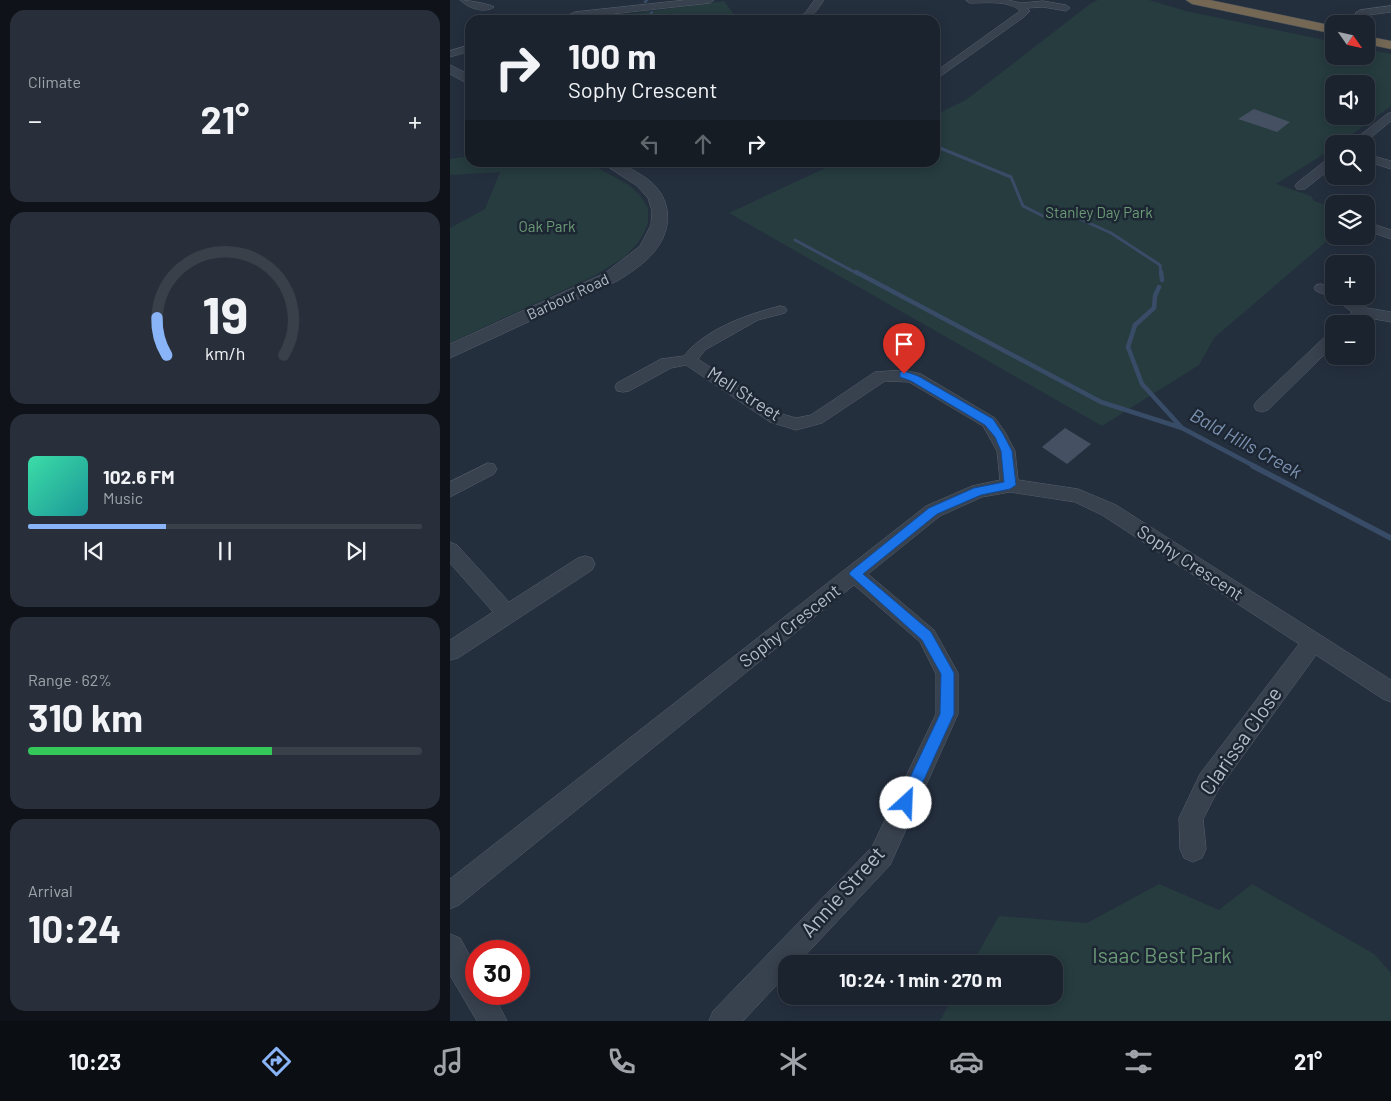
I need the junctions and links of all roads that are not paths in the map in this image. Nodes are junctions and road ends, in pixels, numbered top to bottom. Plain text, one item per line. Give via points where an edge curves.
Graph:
1 (464, 0) edge
2 (710, 0) edge
3 (820, 0) edge
4 (970, 0) edge
5 (1192, 0) edge
6 (1221, 0) edge
7 (1021, 6) junction
8 (490, 7) dead end
9 (1066, 8) dead end
10 (1391, 9) edge
11 (1360, 13) dead end
12 (569, 15) edge
13 (808, 15) edge
14 (1325, 26) edge
15 (1325, 27) edge
16 (1375, 30) edge
17 (1391, 33) edge
18 (1375, 38) edge
19 (1391, 41) edge
20 (1375, 42) edge
21 (1391, 45) edge
22 (465, 50) edge
23 (450, 56) edge
24 (450, 69) edge
25 (940, 73) edge
26 (465, 78) edge
27 (1391, 116) edge
28 (1367, 135) edge
29 (1375, 160) edge
30 (1391, 165) edge
31 (616, 167) edge
32 (1325, 167) edge
33 (1301, 186) dead end
34 (1375, 229) edge
35 (1391, 235) edge
36 (1353, 305) edge
37 (780, 310) dead end
38 (1361, 312) junction
39 (1357, 315) edge
40 (1391, 317) edge
41 (1325, 345) edge
42 (450, 352) edge
43 (689, 360) junction
44 (622, 387) dead end
45 (1262, 406) dead end
46 (488, 469) dead end
47 (1010, 485) junction
48 (450, 490) edge
49 (450, 550) edge
50 (585, 564) dead end
51 (855, 574) junction
52 (507, 614) junction
53 (1313, 642) junction
54 (450, 651) edge
55 (1391, 692) edge
56 (1192, 849) dead end
57 (450, 896) edge
58 (450, 948) edge
59 (465, 973) edge
60 (484, 1005) edge
61 (493, 1021) edge
62 (723, 1021) edge

1 - 8 street via 478,7
2 - 12 street via 574,11
3 - 13 street
4 - 7 street
5 - 15 highway
6 - 14 highway
7 - 9 street via 1043,4
7 - 25 street via 1025,11 1021,15
10 - 11 street
16 - 17 highway
18 - 19 highway
20 - 21 highway
22 - 23 street
24 - 26 street
27 - 28 street
29 - 30 street
31 - 42 street, Barbour Road via 647,186 657,197 661,215 654,240 618,273
32 - 33 street
34 - 35 street
36 - 38 street
37 - 43 street via 752,317 699,347
38 - 39 street
38 - 40 street
41 - 45 street
43 - 44 street, Mell Street via 667,363
43 - 47 street, Mell Street via 776,418 796,424 816,419 882,376 904,374 915,378 989,422 1006,451
46 - 48 street
47 - 51 street, Sophy Crescent via 978,491 933,511
47 - 53 street, Sophy Crescent via 1078,496 1109,510
49 - 52 street
50 - 52 street
51 - 57 street, Sophy Crescent
51 - 62 street, Annie Street via 927,636 947,673 947,714 881,856
52 - 54 street
53 - 55 street, Sophy Crescent
53 - 56 street, Clarissa Close via 1209,782 1191,818
58 - 59 street
60 - 61 street

